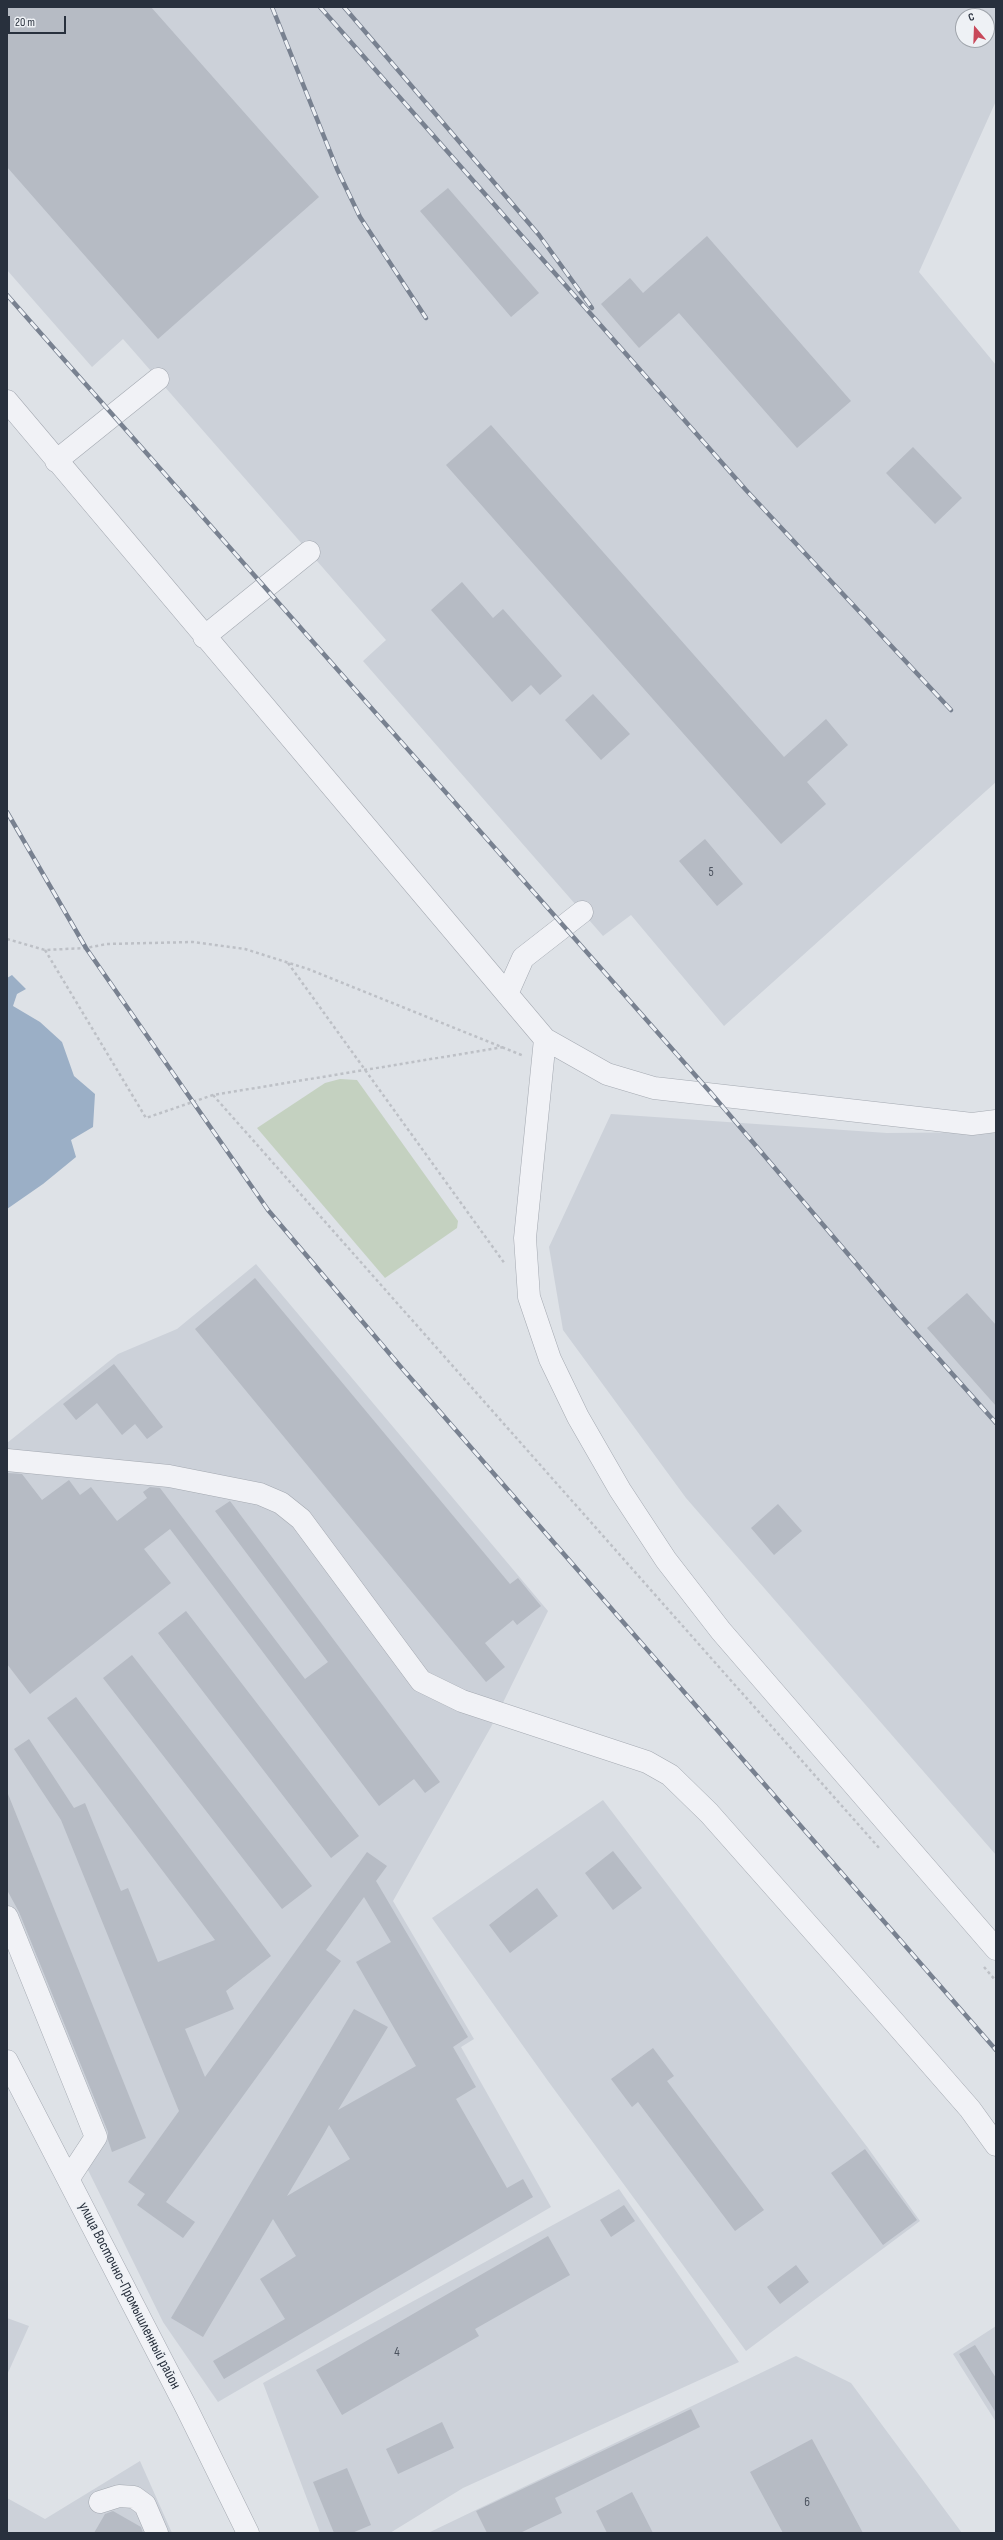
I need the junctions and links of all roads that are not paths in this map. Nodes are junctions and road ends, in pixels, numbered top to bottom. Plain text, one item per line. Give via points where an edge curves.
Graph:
1 (158, 379) dead end
2 (7, 401) edge
3 (56, 461) junction
4 (309, 552) dead end
5 (204, 637) junction
6 (582, 912) dead end
7 (507, 994) junction
8 (545, 1039) junction
9 (996, 1121) edge
10 (7, 1460) edge
11 (7, 1917) edge
12 (988, 1956) edge
13 (7, 2061) edge
14 (996, 2145) edge
15 (69, 2178) junction
16 (100, 2502) dead end
17 (157, 2533) edge
18 (248, 2533) edge

1 - 3 street
2 - 3 street
3 - 5 street
4 - 5 street
5 - 7 street
6 - 7 street via 523,958
7 - 8 street
8 - 9 street via 607,1074 654,1088 972,1124
8 - 12 street via 525,1238 529,1297 550,1359 578,1417 620,1490 666,1560 721,1631
10 - 14 street via 169,1476 260,1494 281,1503 301,1519 421,1681 462,1701 647,1762 670,1775 709,1813 894,2022 970,2109
11 - 15 street via 96,2137
13 - 15 street, улица Восточно-Промышленный район
15 - 18 street, улица Восточно-Промышленный район
16 - 17 street via 119,2496 134,2497 145,2505

